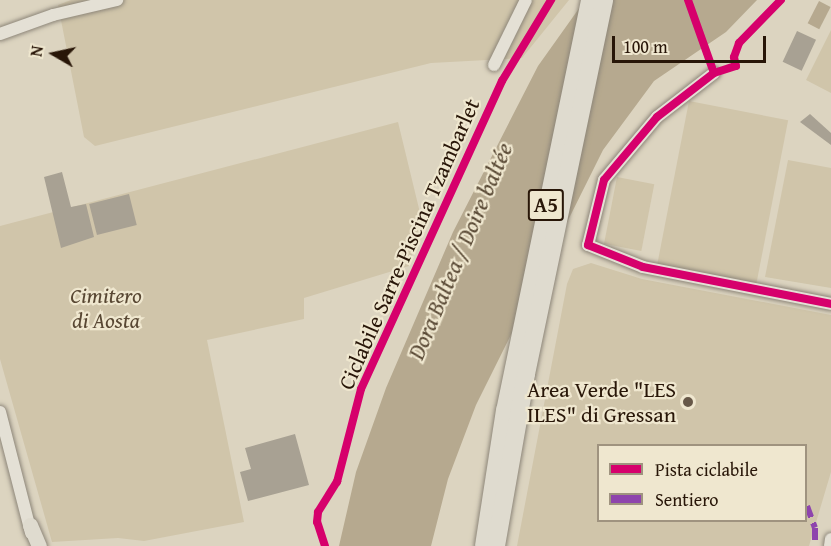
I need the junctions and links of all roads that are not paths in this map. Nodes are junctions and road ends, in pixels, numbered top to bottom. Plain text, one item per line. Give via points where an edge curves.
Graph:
1 (117, 0) edge
2 (526, 0) edge
3 (590, 0) edge
4 (604, 0) edge
5 (0, 34) edge
6 (494, 65) dead end
7 (714, 73) dead end
8 (831, 304) edge
9 (0, 412) edge
10 (30, 525) junction
11 (831, 539) edge
12 (34, 546) edge
13 (39, 546) edge
14 (484, 546) edge
15 (496, 546) edge
16 (830, 546) edge

1 - 5 street via 53,15
2 - 6 street
3 - 14 highway, A5 via 505,411
4 - 15 highway, A5 via 525,374
7 - 8 street via 657,117 604,180 588,245 643,267
9 - 10 street
10 - 12 street
10 - 13 main road
11 - 16 street

